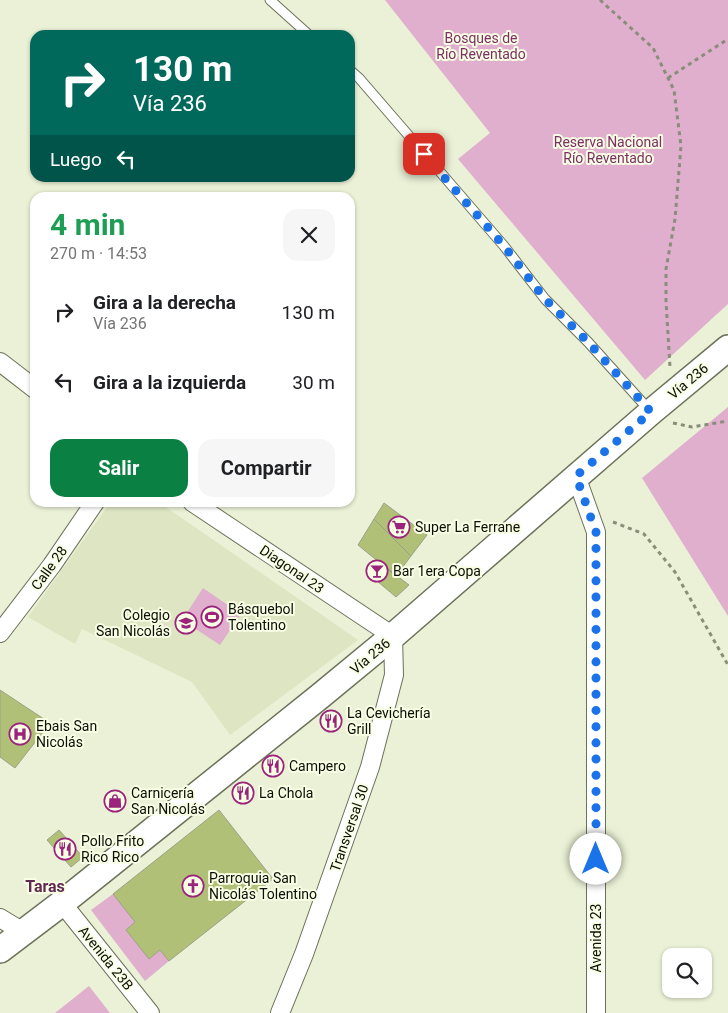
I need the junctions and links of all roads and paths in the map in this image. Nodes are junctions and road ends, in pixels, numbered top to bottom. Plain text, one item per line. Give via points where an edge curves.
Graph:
1 (270, 0) edge
2 (600, 0) edge
3 (303, 30) edge
4 (728, 39) edge
5 (355, 74) edge
6 (668, 78) junction
7 (728, 348) edge
8 (0, 362) edge
9 (670, 375) dead end
10 (30, 385) edge
11 (651, 412) junction
12 (728, 421) edge
13 (673, 423) dead end
14 (576, 476) junction
15 (92, 507) edge
16 (200, 507) edge
17 (589, 512) junction
18 (0, 633) edge
19 (393, 636) junction
20 (728, 665) edge
21 (62, 903) junction
22 (0, 918) edge
23 (23, 932) junction
24 (0, 950) edge
25 (150, 1013) edge
26 (280, 1013) edge
27 (596, 1013) edge

1 - 3 lane
2 - 6 path via 654,48
4 - 6 path
5 - 11 lane via 504,246 545,299
6 - 9 path via 674,90 682,146 666,269
7 - 11 main road, Vía 236
8 - 10 street
11 - 14 main road, Vía 236
12 - 13 path via 692,427
14 - 17 street, Avenida 23
14 - 19 main road, Vía 236
15 - 18 street, Calle 28
16 - 19 street, Diagonal 23
17 - 20 path via 644,534 675,572
17 - 27 street, Avenida 23 via 596,532
19 - 21 main road, Vía 236
19 - 26 street, Transversal 30 via 394,675 370,767
21 - 23 main road, Vía 236
21 - 25 street, Avenida 23B
22 - 23 street
23 - 24 main road, Vía 236

